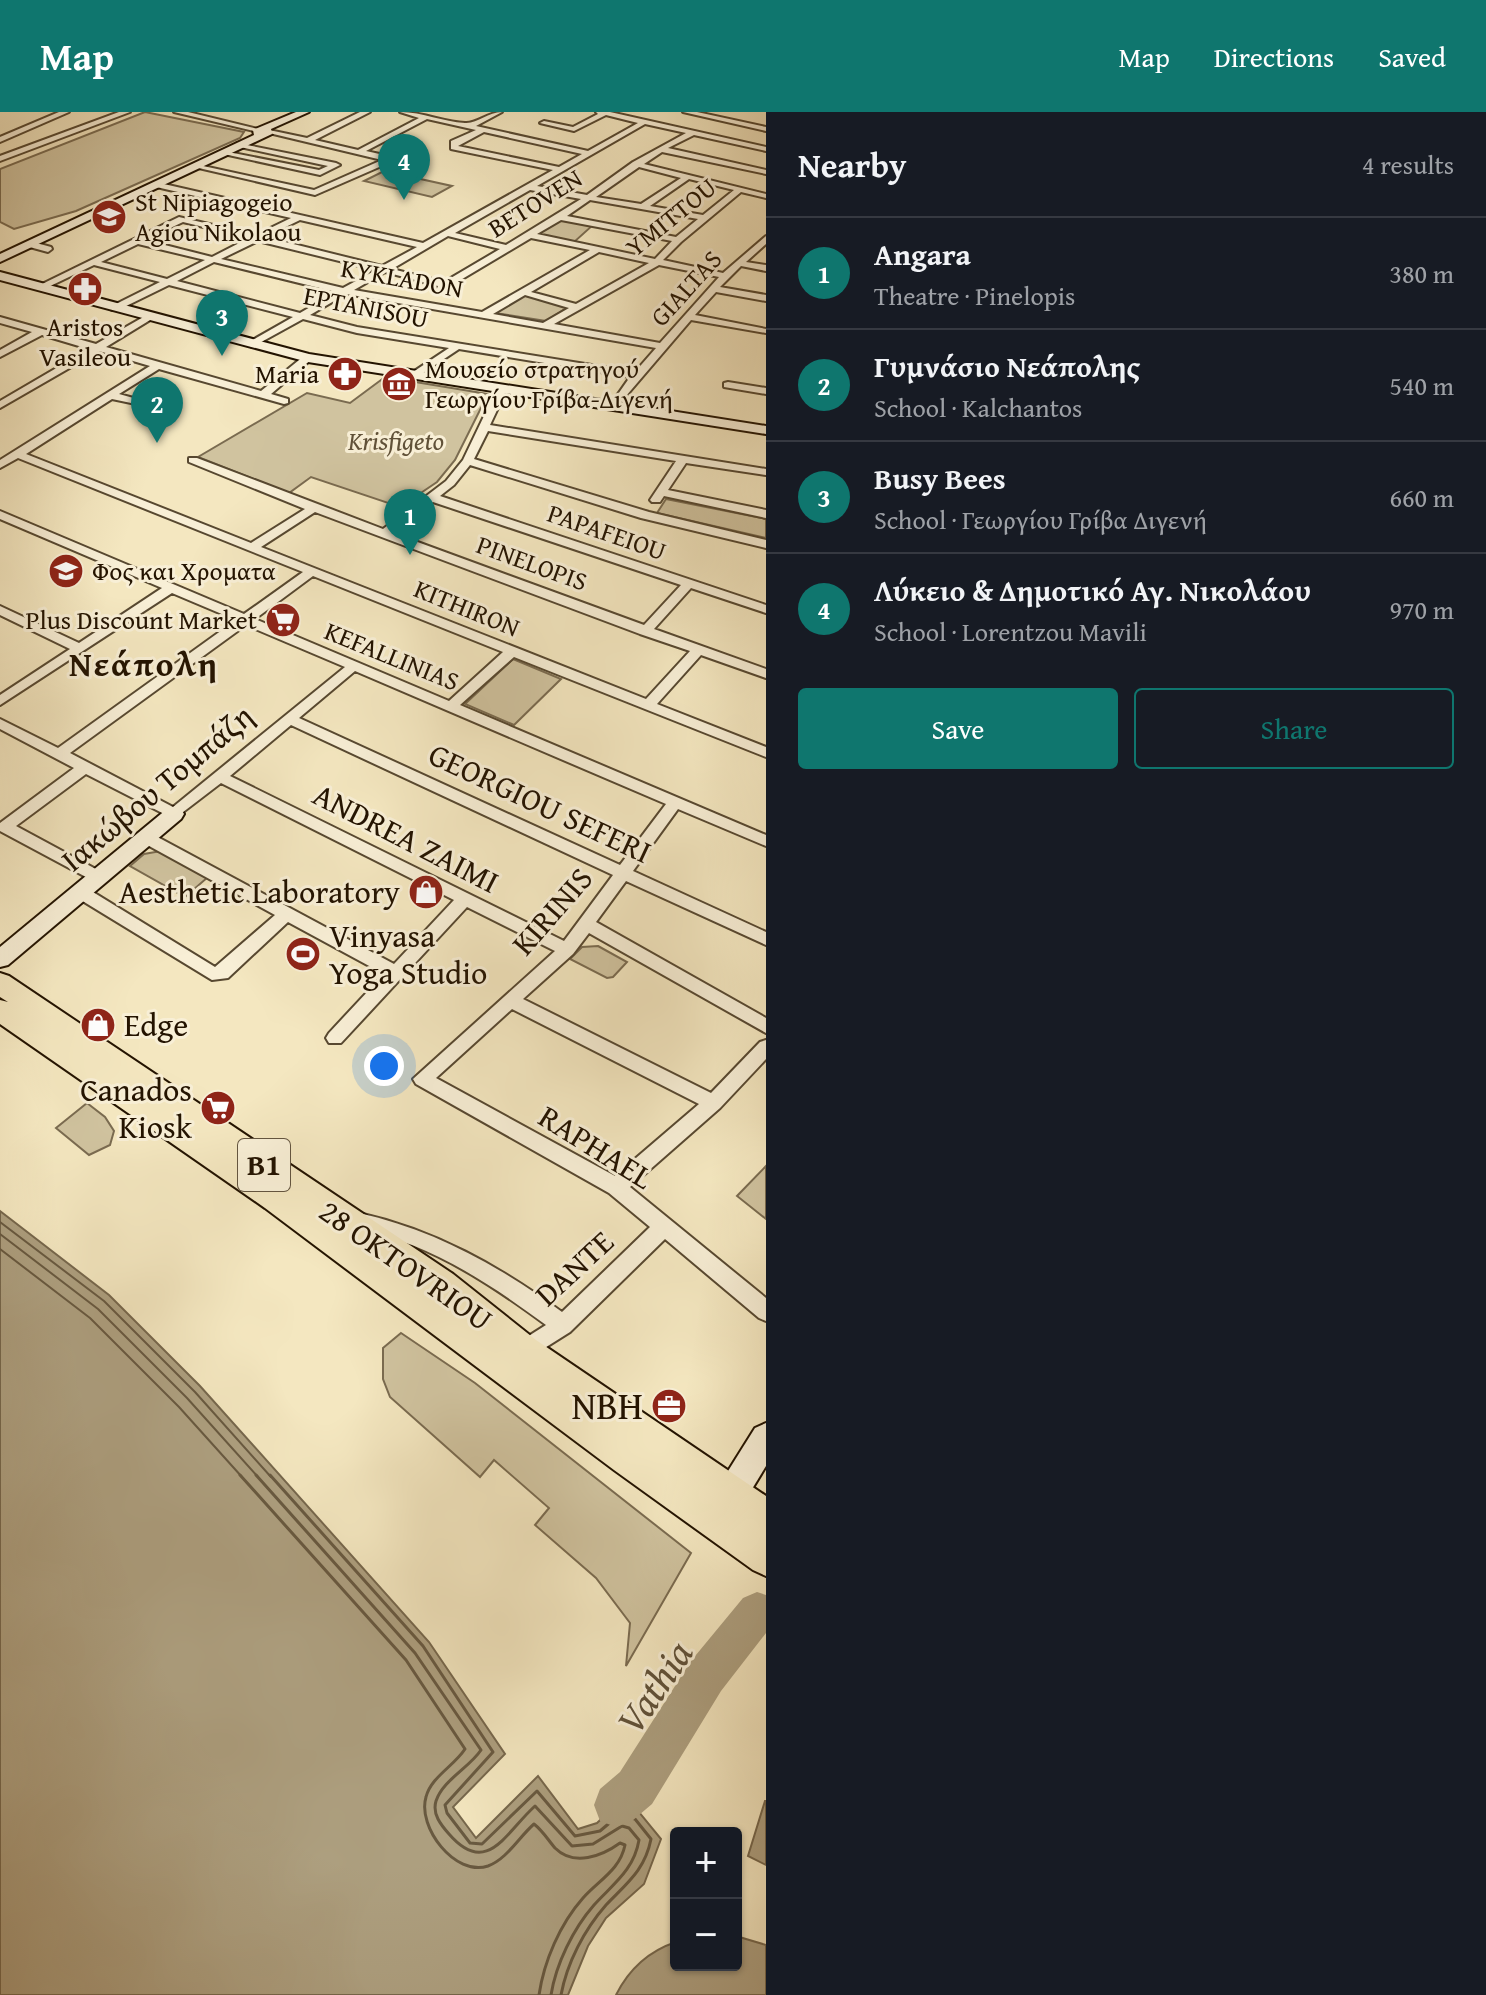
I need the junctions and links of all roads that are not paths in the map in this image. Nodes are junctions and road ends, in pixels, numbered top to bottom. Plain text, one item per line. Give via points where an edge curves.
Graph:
1 (65, 112) edge
2 (126, 112) edge
3 (178, 112) edge
4 (210, 112) edge
5 (304, 112) edge
6 (366, 112) edge
7 (404, 112) edge
8 (498, 112) edge
9 (602, 112) edge
10 (687, 112) edge
11 (697, 114) junction
12 (199, 117) junction
13 (426, 117) junction
14 (554, 117) dead end
15 (644, 122) junction
16 (544, 123) junction
17 (468, 127) junction
18 (673, 128) junction
19 (766, 129) edge
20 (482, 130) junction
21 (264, 131) junction
22 (692, 133) junction
23 (519, 138) junction
24 (0, 140) edge
25 (307, 141) junction
26 (240, 145) junction
27 (661, 149) junction
28 (766, 149) edge
29 (359, 152) junction
30 (223, 153) junction
31 (588, 153) junction
32 (0, 159) edge
33 (636, 164) junction
34 (194, 166) junction
35 (557, 169) junction
36 (766, 172) edge
37 (686, 178) junction
38 (155, 184) junction
39 (528, 187) junction
40 (739, 190) junction
41 (588, 196) junction
42 (766, 196) edge
43 (644, 206) junction
44 (299, 217) junction
45 (560, 217) junction
46 (704, 218) junction
47 (445, 233) junction
48 (529, 235) junction
49 (257, 237) junction
50 (678, 240) junction
51 (766, 240) edge
52 (137, 241) junction
53 (29, 244) junction
54 (423, 246) junction
55 (506, 248) junction
56 (48, 249) dead end
57 (597, 250) junction
58 (3, 253) edge
59 (211, 259) junction
60 (92, 262) junction
61 (657, 262) junction
62 (737, 263) junction
63 (384, 267) junction
64 (766, 268) edge
65 (0, 276) edge
66 (725, 276) junction
67 (166, 282) junction
68 (446, 285) junction
69 (41, 287) junction
70 (714, 289) junction
71 (342, 291) junction
72 (523, 292) junction
73 (766, 298) edge
74 (416, 303) junction
75 (115, 308) junction
76 (579, 308) junction
77 (484, 315) junction
78 (297, 316) junction
79 (150, 317) junction
80 (690, 317) junction
81 (0, 320) edge
82 (546, 325) junction
83 (763, 331) dead end
84 (40, 332) junction
85 (252, 344) junction
86 (663, 346) junction
87 (456, 347) junction
88 (97, 349) junction
89 (0, 354) edge
90 (308, 358) junction
91 (158, 365) junction
92 (637, 375) junction
93 (414, 376) junction
94 (728, 385) dead end
95 (501, 391) junction
96 (766, 391) edge
97 (110, 395) junction
98 (262, 396) junction
99 (284, 401) dead end
100 (0, 405) edge
101 (151, 406) dead end
102 (614, 407) junction
103 (484, 427) junction
104 (766, 430) edge
105 (17, 454) junction
106 (683, 459) junction
107 (193, 460) dead end
108 (468, 461) junction
109 (0, 465) edge
110 (766, 472) edge
111 (661, 492) junction
112 (434, 498) junction
113 (314, 508) junction
114 (766, 514) edge
115 (0, 515) edge
116 (645, 515) junction
117 (384, 534) junction
118 (766, 544) edge
119 (251, 548) junction
120 (311, 572) junction
121 (688, 584) junction
122 (171, 588) junction
123 (766, 609) edge
124 (0, 610) edge
125 (245, 621) junction
126 (645, 631) junction
127 (80, 649) junction
128 (512, 651) junction
129 (697, 651) junction
130 (355, 665) junction
131 (766, 674) edge
132 (0, 701) edge
133 (451, 706) junction
134 (647, 706) junction
135 (289, 719) junction
136 (0, 723) edge
137 (766, 752) edge
138 (59, 754) junction
139 (85, 767) junction
140 (219, 776) junction
141 (676, 801) junction
142 (174, 814) junction
143 (145, 837) junction
144 (766, 841) edge
145 (624, 873) junction
146 (91, 886) junction
147 (465, 899) junction
148 (285, 915) junction
149 (587, 924) junction
150 (766, 939) edge
151 (567, 950) junction
152 (0, 959) edge
153 (394, 972) junction
154 (0, 983) edge
155 (510, 1000) junction
156 (0, 1010) edge
157 (766, 1026) edge
158 (335, 1038) dead end
159 (766, 1047) edge
160 (422, 1079) joint
161 (713, 1103) junction
162 (616, 1187) junction
163 (345, 1220) junction
164 (663, 1228) junction
165 (766, 1311) edge
166 (563, 1325) junction
167 (524, 1351) junction
168 (766, 1438) edge
169 (723, 1508) junction
170 (766, 1518) edge
171 (766, 1557) edge

1 - 24 street
2 - 32 street
3 - 12 street
4 - 12 street
5 - 21 main road
6 - 25 street
7 - 13 street
8 - 17 street
9 - 15 street
9 - 16 street via 574,129
10 - 11 street
11 - 18 street
11 - 19 street
12 - 21 street
13 - 17 street
13 - 29 street
14 - 16 street
15 - 18 street
15 - 31 street
16 - 23 street
17 - 20 street
18 - 22 street
20 - 23 street
20 - 35 street via 454,147
21 - 25 street
21 - 26 main road
22 - 27 street, BETOVEN
22 - 28 street
23 - 31 street
25 - 29 street
26 - 30 main road
26 - 30 street via 336,165 320,173
27 - 33 street, BETOVEN
27 - 36 street
29 - 34 street via 390,159 315,193
30 - 34 main road
31 - 35 street
33 - 37 street
33 - 41 street, BETOVEN
34 - 38 main road
35 - 39 street
37 - 40 street
37 - 43 street
38 - 44 street
38 - 53 main road
39 - 41 street
39 - 47 street
40 - 42 street
40 - 46 street, YMITTOU
41 - 43 street
41 - 45 street, BETOVEN
43 - 46 street
44 - 49 street
44 - 54 street
45 - 48 street, BETOVEN
45 - 50 street
46 - 50 street, YMITTOU
47 - 54 street
47 - 55 street
48 - 55 street, BETOVEN
48 - 57 street
49 - 52 street via 182,219
49 - 59 street
49 - 63 street
50 - 61 street, YMITTOU
51 - 62 street, GIALTAS
52 - 59 street, KYKLADON
52 - 60 street
53 - 56 street
53 - 58 main road
54 - 63 street
55 - 68 street, BETOVEN
57 - 61 street
57 - 72 street
59 - 67 street
59 - 71 street, KYKLADON
60 - 67 street, EPTANISOU
60 - 69 street
61 - 66 street
61 - 76 street, YMITTOU
62 - 64 street
62 - 66 street, GIALTAS
63 - 68 street
63 - 71 street
65 - 69 main road
66 - 70 street, GIALTAS
67 - 75 street
67 - 78 street, EPTANISOU
68 - 74 street, BETOVEN
69 - 75 main road
70 - 73 street
70 - 80 street, GIALTAS
71 - 74 street, KYKLADON
71 - 78 street
72 - 76 street
72 - 77 street
74 - 77 street, KYKLADON
75 - 79 main road
76 - 82 street, YMITTOU
77 - 82 street, KYKLADON
78 - 85 street
78 - 87 street, EPTANISOU
79 - 85 main road
79 - 88 street
80 - 83 street
80 - 86 street, GIALTAS
81 - 84 street
82 - 86 street, KYKLADON
84 - 88 street
84 - 89 street
85 - 90 main road
86 - 92 street, GIALTAS
87 - 92 street, EPTANISOU
87 - 93 street
88 - 91 street
88 - 100 street
90 - 93 main road
90 - 98 street
91 - 97 street
91 - 98 street
92 - 102 street, GIALTAS
93 - 95 main road
94 - 96 street
95 - 102 main road
95 - 103 street
97 - 101 street
97 - 105 street
98 - 99 street
102 - 104 main road
103 - 106 street
103 - 108 street
105 - 109 street
105 - 119 street, KITHIRON
106 - 110 street
106 - 111 street
107 - 113 street, PINELOPIS
108 - 112 street
108 - 116 street
111 - 114 street
111 - 116 street
112 - 117 street
112 - 121 street, PAPAFEIOU
113 - 117 street, PINELOPIS
113 - 119 street
115 - 122 street, KEFALLINIAS
116 - 118 street
117 - 126 street, PINELOPIS
119 - 120 street, KITHIRON
120 - 125 street
120 - 128 street, KITHIRON
121 - 123 street, PAPAFEIOU
121 - 126 street
122 - 125 street, KEFALLINIAS
122 - 127 street
124 - 127 street
125 - 130 street, KEFALLINIAS
125 - 138 street
126 - 129 street, PINELOPIS
127 - 132 street
128 - 133 street
128 - 134 street, KITHIRON
129 - 131 street, PINELOPIS
129 - 134 street
130 - 133 street, KEFALLINIAS
130 - 135 street, Ιακώβου Τομπάζη
133 - 141 street, KEFALLINIAS
134 - 137 street, KITHIRON
135 - 140 street, Ιακώβου Τομπάζη
135 - 145 street, GEORGIOU SEFERI
136 - 138 street
138 - 139 street
139 - 142 street
139 - 146 street via 5,827
140 - 142 street, Ιακώβου Τομπάζη
140 - 147 street, ANDREA ZAIMI
141 - 144 street, KEFALLINIAS
141 - 145 street, KIRINIS
142 - 143 main road, Ιακώβου Τομπάζη
143 - 146 main road, Ιακώβου Τομπάζη
143 - 148 street
145 - 149 street, KIRINIS
145 - 150 street, GEORGIOU SEFERI
146 - 148 street via 212,974
146 - 152 main road, Ιακώβου Τομπάζη
147 - 151 street, ANDREA ZAIMI
147 - 153 street
148 - 153 street
149 - 151 street, KIRINIS
149 - 157 street
151 - 155 street, KIRINIS
153 - 158 street
154 - 163 main road, 28 OKTOVRIOU / B1
155 - 160 street, KIRINIS
155 - 161 street
156 - 169 main road, 28 OKTOVRIOU / B1
159 - 161 street
160 - 162 street, RAPHAEL
161 - 162 street
162 - 164 street, RAPHAEL
163 - 166 street via 389,1229 457,1256
163 - 167 main road, 28 OKTOVRIOU / B1 via 442,1284
164 - 165 street, RAPHAEL
164 - 166 street, DANTE
166 - 167 street, DANTE
167 - 169 main road, 28 OKTOVRIOU / B1
168 - 169 main road
169 - 170 main road, B1
169 - 171 main road, B1

